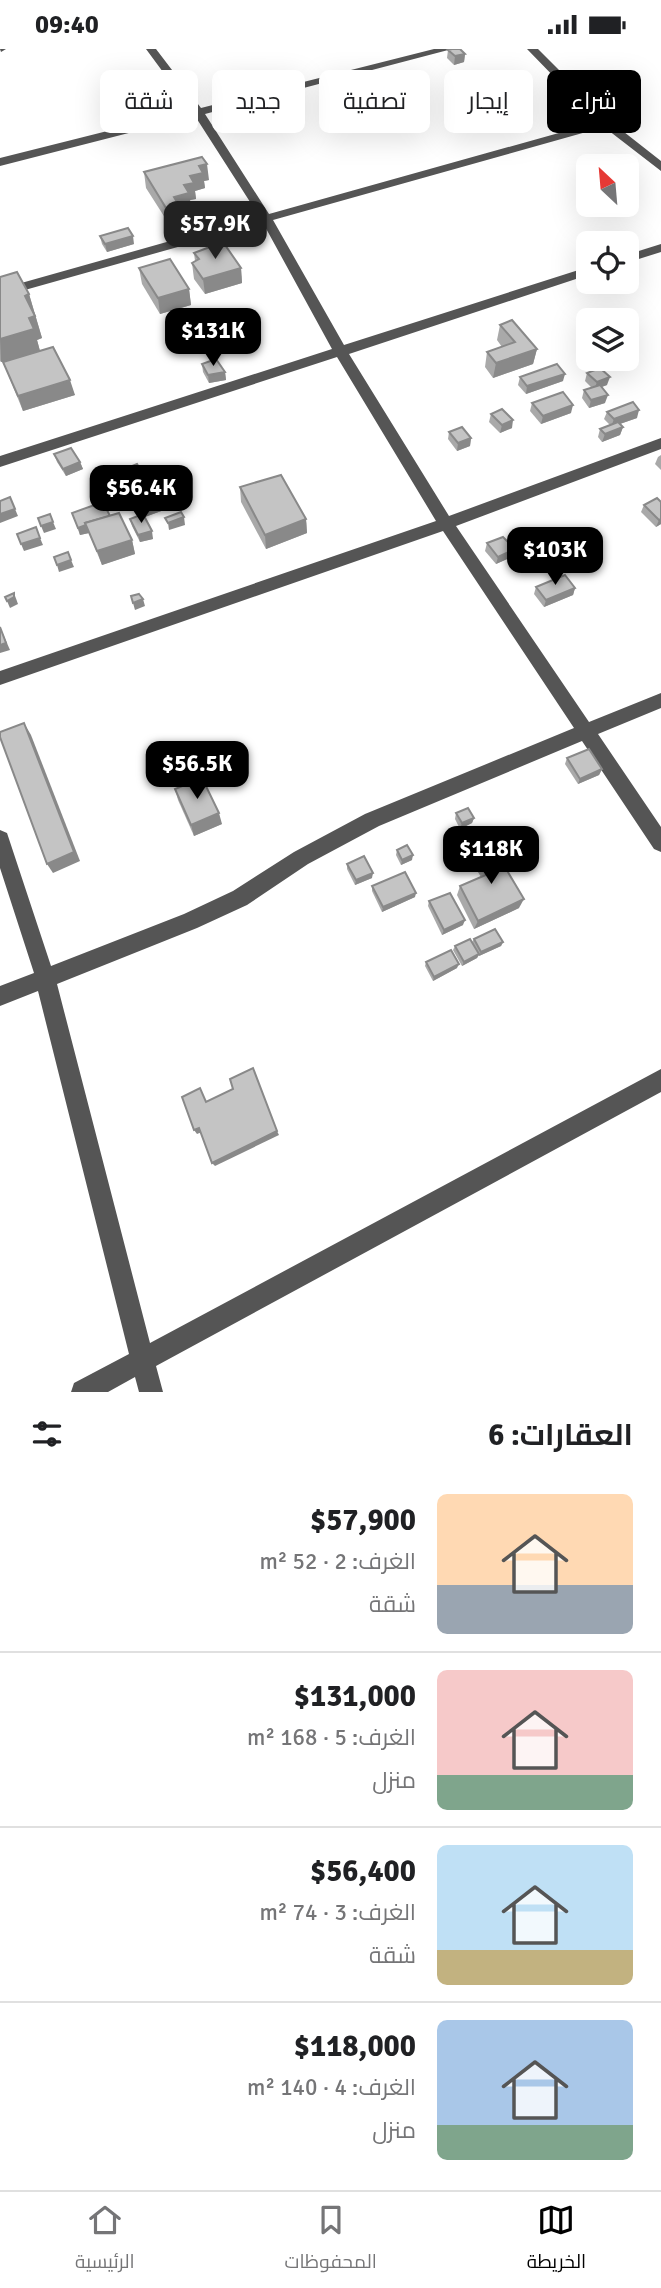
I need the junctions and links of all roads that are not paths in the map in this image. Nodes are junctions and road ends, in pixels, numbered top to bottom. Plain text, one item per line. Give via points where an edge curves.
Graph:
1 (151, 49) edge
2 (447, 49) edge
3 (532, 49) edge
4 (167, 70) edge
5 (553, 70) edge
6 (198, 112) joint
7 (115, 133) edge
8 (570, 133) edge
9 (618, 133) edge
10 (0, 162) edge
11 (661, 167) edge
12 (267, 218) junction
13 (661, 248) edge
14 (639, 255) edge
15 (576, 275) edge
16 (0, 293) edge
17 (340, 351) junction
18 (661, 443) edge
19 (0, 461) edge
20 (446, 524) junction
21 (0, 678) edge
22 (661, 700) edge
23 (588, 731) junction
24 (0, 839) edge
25 (661, 843) edge
26 (45, 977) junction
27 (0, 996) edge
28 (661, 1080) edge
29 (142, 1362) junction
30 (83, 1392) edge
31 (151, 1392) edge

1 - 4 street
2 - 6 street
3 - 5 street
6 - 12 street
7 - 10 street
8 - 12 street
9 - 11 street
12 - 16 street
12 - 17 street
13 - 14 street
15 - 17 street
17 - 19 street
17 - 20 street
18 - 20 street
20 - 21 street
20 - 23 street
22 - 23 street
23 - 25 street
23 - 26 street via 372,820 240,898 190,921
24 - 26 street
26 - 27 street
26 - 29 street
28 - 29 street
29 - 30 street
29 - 31 street

